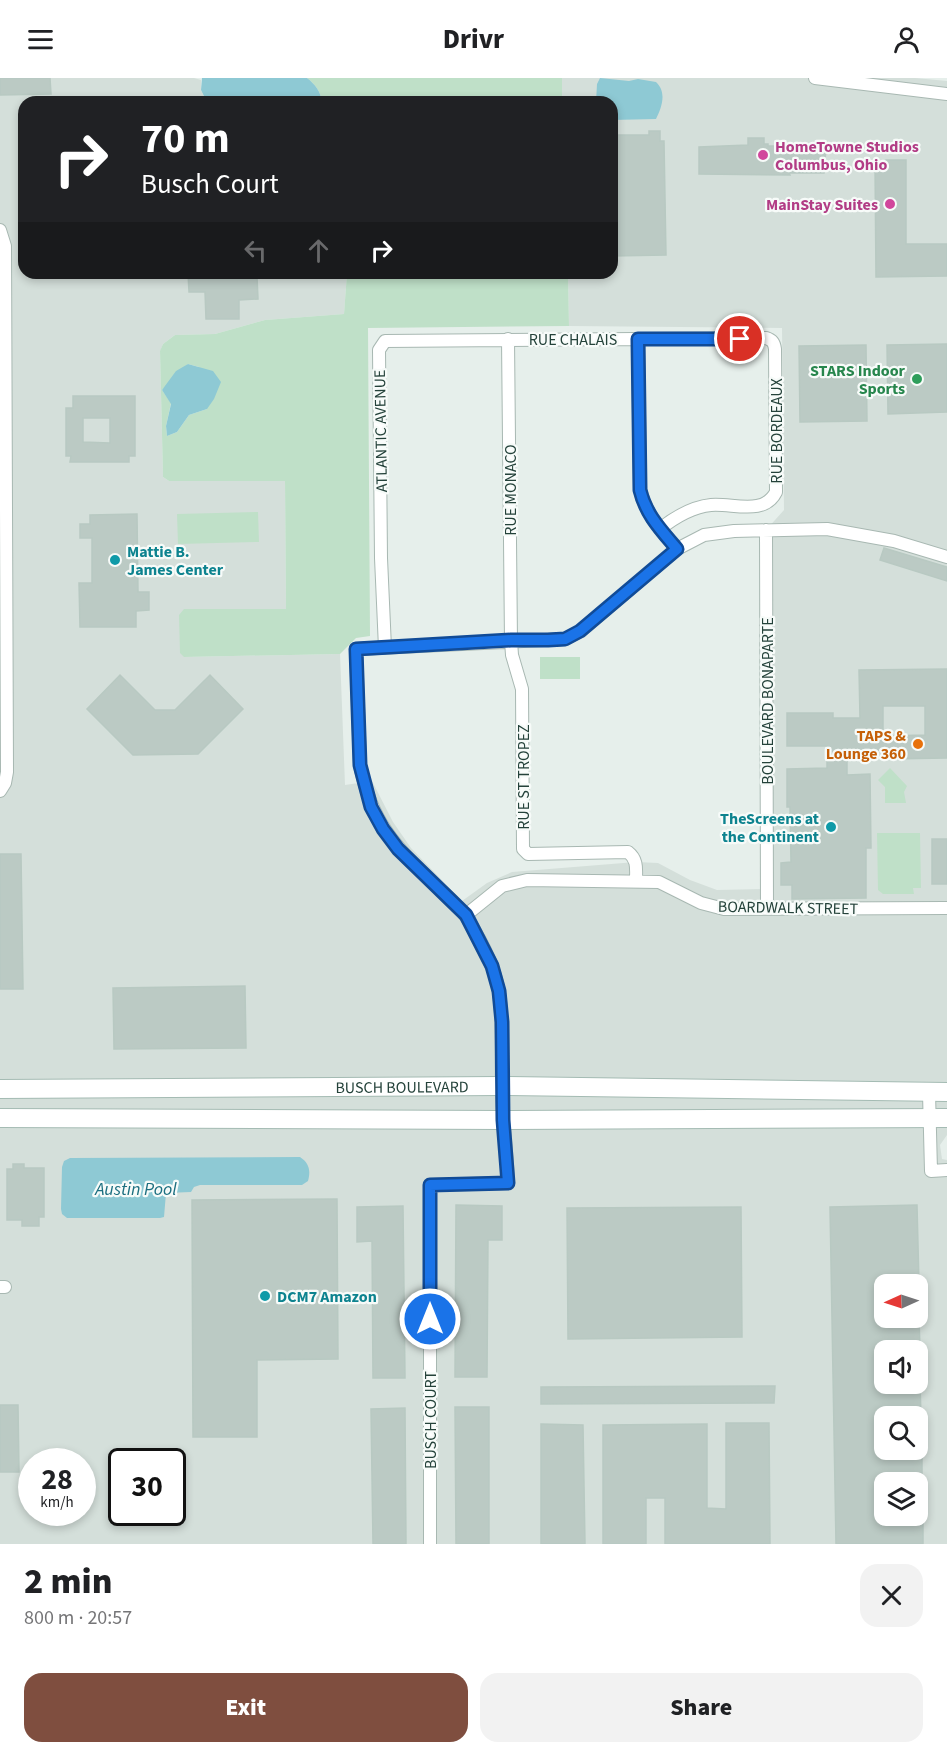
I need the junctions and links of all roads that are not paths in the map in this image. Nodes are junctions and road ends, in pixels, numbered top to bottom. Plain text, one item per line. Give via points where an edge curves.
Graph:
1 (815, 78) edge
2 (947, 94) edge
3 (0, 230) edge
4 (508, 339) junction
5 (638, 339) junction
6 (660, 529) junction
7 (766, 530) junction
8 (677, 549) junction
9 (947, 557) edge
10 (511, 640) junction
11 (385, 648) junction
12 (0, 791) edge
13 (636, 880) junction
14 (767, 908) junction
15 (947, 908) edge
16 (466, 915) junction
17 (501, 1086) junction
18 (0, 1089) edge
19 (938, 1093) edge
20 (0, 1118) edge
21 (938, 1119) edge
22 (503, 1120) junction
23 (947, 1170) edge
24 (430, 1544) edge

1 - 2 street
3 - 12 street via 5,246 7,772
4 - 5 street, RUE CHALAIS
4 - 10 street, RUE MONACO
4 - 11 street, ATLANTIC AVENUE via 391,340 379,350
5 - 6 street via 640,490 650,517
5 - 6 street, RUE BORDEAUX via 765,338 771,339 775,349 776,492 772,500 758,507 710,505 689,511
6 - 8 street
7 - 8 street via 704,535
7 - 9 street via 827,529 894,541
7 - 14 street, BOULEVARD BONAPARTE
8 - 10 street via 580,631 565,639
10 - 11 street
10 - 13 street, RUE ST TROPEZ via 522,689 523,849 528,854 628,852 636,862
11 - 16 street via 356,649 360,765 371,807 398,849
13 - 14 street, BOARDWALK STREET via 659,882 700,903 724,909
13 - 16 street, BOARDWALK STREET via 527,880 502,886
14 - 15 street, BOARDWALK STREET
16 - 17 street via 492,966 499,991
17 - 18 main road, BUSCH BOULEVARD
17 - 19 main road, BUSCH BOULEVARD
17 - 22 street, BUSCH COURT
19 - 21 street
20 - 22 main road, BUSCH BOULEVARD
21 - 22 main road, BUSCH BOULEVARD
21 - 23 street via 931,1171
22 - 24 street, BUSCH COURT via 508,1183 430,1185

